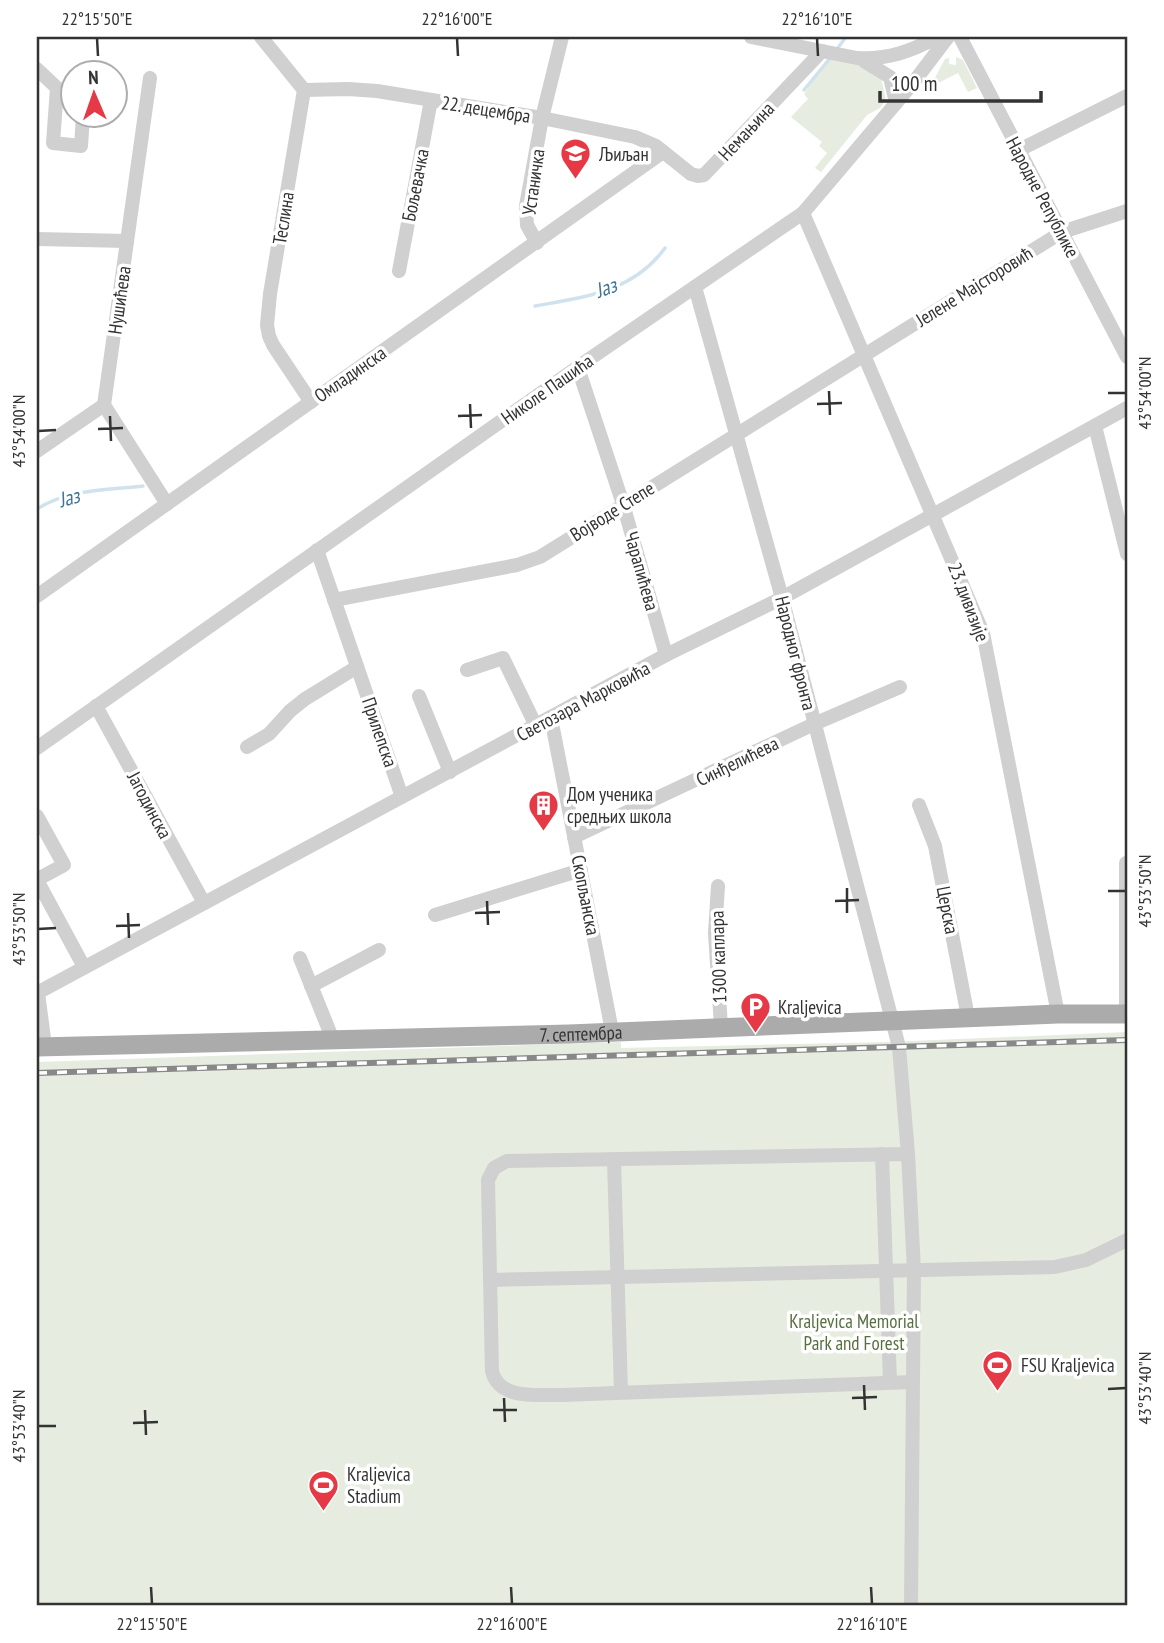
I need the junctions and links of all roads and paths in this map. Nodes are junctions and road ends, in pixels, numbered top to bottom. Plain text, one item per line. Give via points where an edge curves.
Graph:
1 (261, 37) edge
2 (562, 37) edge
3 (751, 37) edge
4 (938, 37) edge
5 (948, 37) edge
6 (960, 37) edge
7 (823, 48) edge
8 (899, 55) junction
9 (857, 58) junction
10 (37, 69) edge
11 (890, 77) junction
12 (150, 78) dead end
13 (913, 83) junction
14 (57, 88) junction
15 (303, 90) junction
16 (60, 91) edge
17 (1127, 96) edge
18 (430, 100) junction
19 (896, 103) junction
20 (542, 118) junction
21 (82, 130) edge
22 (1019, 150) junction
23 (663, 152) junction
24 (1127, 211) edge
25 (803, 213) junction
26 (1062, 232) junction
27 (37, 239) edge
28 (127, 241) junction
29 (537, 243) junction
30 (399, 271) dead end
31 (695, 287) junction
32 (864, 355) junction
33 (1127, 357) edge
34 (578, 368) junction
35 (310, 402) junction
36 (104, 405) junction
37 (1127, 408) edge
38 (1095, 426) junction
39 (738, 434) junction
40 (37, 451) edge
41 (167, 504) junction
42 (623, 504) junction
43 (934, 516) junction
44 (317, 550) junction
45 (1127, 554) edge
46 (37, 596) edge
47 (782, 598) junction
48 (334, 600) junction
49 (667, 656) junction
50 (357, 667) junction
51 (467, 670) dead end
52 (900, 687) dead end
53 (419, 696) dead end
54 (96, 706) junction
55 (551, 718) junction
56 (814, 724) junction
57 (536, 726) junction
58 (247, 747) dead end
59 (37, 748) edge
60 (450, 772) junction
61 (402, 797) junction
62 (919, 805) dead end
63 (37, 816) edge
64 (575, 837) junction
65 (1126, 863) edge
66 (581, 870) junction
67 (37, 880) edge
68 (718, 886) dead end
69 (204, 903) junction
70 (435, 915) dead end
71 (379, 950) dead end
72 (300, 958) dead end
73 (85, 967) junction
74 (312, 986) junction
75 (37, 994) edge
76 (1058, 1014) junction
77 (1127, 1014) edge
78 (968, 1017) junction
79 (894, 1021) junction
80 (721, 1027) junction
81 (612, 1031) junction
82 (333, 1040) junction
83 (41, 1046) edge
84 (882, 1154) junction
85 (908, 1154) junction
86 (614, 1160) junction
87 (1127, 1240) edge
88 (887, 1270) junction
89 (914, 1270) junction
90 (618, 1277) junction
91 (490, 1280) junction
92 (890, 1382) junction
93 (913, 1382) junction
94 (621, 1392) junction
95 (911, 1606) edge

1 - 15 street
2 - 20 street, Устаничка
3 - 7 street
4 - 8 street
5 - 13 street, Николе Пашића
6 - 22 street, Народне Републике
7 - 9 street
7 - 23 street, Немањина via 704,175 694,176
8 - 9 street
8 - 13 street via 909,64
9 - 11 street
10 - 14 street
11 - 13 street
11 - 19 street
12 - 28 street, Нушићева
13 - 19 street, Николе Пашића
14 - 16 street
14 - 21 street via 53,144 81,146
15 - 18 street, 22. децембра via 377,91
15 - 35 street, Теслина via 267,325 273,345
17 - 22 street
18 - 20 street, 22. децембра
18 - 30 street, Бољевачка
19 - 25 street, Николе Пашића
20 - 23 street, 22. децембра via 635,136
20 - 29 street, Устаничка via 526,213
22 - 26 street, Народне Републике
23 - 29 street, Омладинска
24 - 26 street, Јелене Мајсторовић
25 - 31 street, Николе Пашића
25 - 32 street, 23. дивизије
26 - 32 street, Јелене Мајсторовић
26 - 33 street, Народне Републике
27 - 28 street
28 - 36 street, Нушићева
29 - 35 street, Омладинска
31 - 34 street, Николе Пашића
31 - 39 street, Народног фронта
32 - 39 street, Војводе Степе
32 - 43 street, 23. дивизије
34 - 42 street, Чарапићева
34 - 44 street, Николе Пашића
35 - 41 street, Омладинска
36 - 40 street
36 - 41 street
37 - 38 street, Светозара Марковића
38 - 43 street, Светозара Марковића
38 - 45 street
39 - 42 street, Војводе Степе
39 - 47 street, Народног фронта
41 - 46 street, Омладинска
42 - 48 street, Војводе Степе via 528,562
42 - 49 street, Чарапићева
43 - 47 street, Светозара Марковића
43 - 76 street, 23. дивизије via 988,649
44 - 48 street, Прилепска
44 - 54 street, Николе Пашића
47 - 49 street, Светозара Марковића
47 - 56 street, Народног фронта
48 - 50 street, Прилепска
49 - 55 street, Светозара Марковића
50 - 58 street via 290,710 269,734
50 - 61 street, Прилепска
51 - 57 street via 503,658
52 - 56 street, Синђелићева
53 - 60 street
54 - 59 street, Николе Пашића
54 - 69 street, Јагодинска
55 - 57 street, Светозара Марковића
55 - 64 street, Скопљанска
56 - 64 street, Синђелићева
56 - 79 street, Народног фронта
57 - 60 street, Светозара Марковића
60 - 61 street, Светозара Марковића
61 - 69 street, Светозара Марковића
62 - 78 street, Церска via 935,846
63 - 67 street via 64,865
64 - 66 street, Скопљанска
65 - 77 street, 7. септембра
66 - 70 street
66 - 81 street, Скопљанска
67 - 73 street
68 - 80 street, 1300 каплара via 715,933
69 - 73 street, Светозара Марковића
71 - 74 street
72 - 74 street
73 - 75 street, Светозара Марковића
74 - 82 street
75 - 83 street, Светозара Марковића
76 - 77 main road, 7. септембра
76 - 78 main road, 7. септембра
78 - 79 main road, 7. септембра
79 - 80 main road, 7. септембра
79 - 85 street, Народног фронта
80 - 81 main road, 7. септембра
81 - 82 main road, 7. септембра
82 - 83 main road, 7. септембра
84 - 85 street
84 - 86 street
84 - 88 street
85 - 89 street, Народног фронта
86 - 90 street
86 - 91 street via 507,1161 494,1167 488,1180
87 - 89 street via 1062,1266
88 - 89 street
88 - 90 street
88 - 92 street
89 - 93 street, Народног фронта
90 - 91 street
90 - 94 street
91 - 94 street via 492,1371 500,1386 517,1394
92 - 93 street
92 - 94 street
93 - 95 street, Народног фронта

